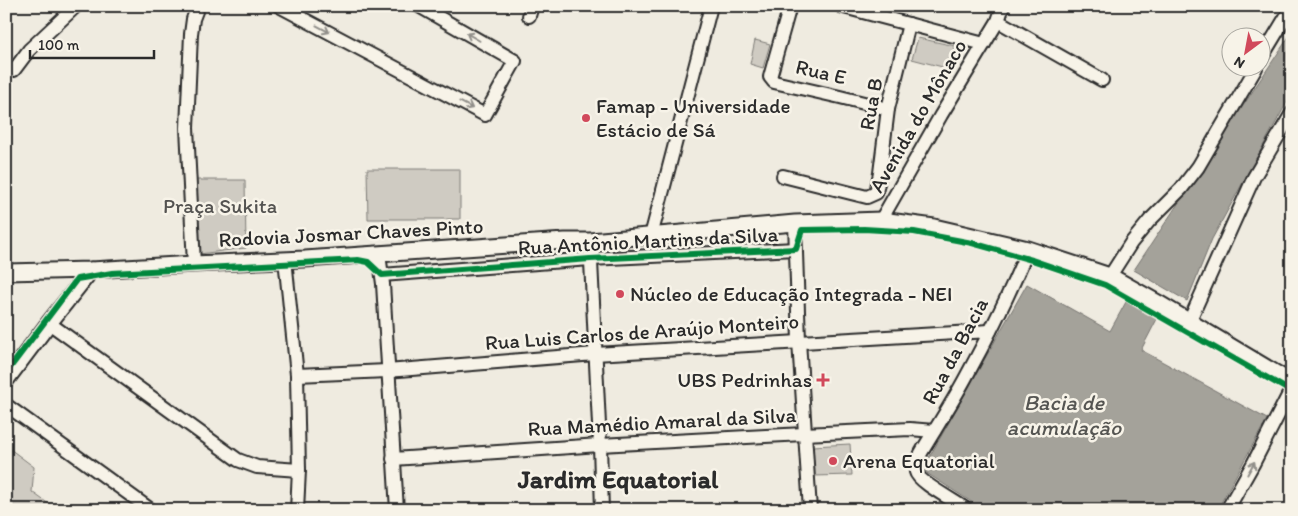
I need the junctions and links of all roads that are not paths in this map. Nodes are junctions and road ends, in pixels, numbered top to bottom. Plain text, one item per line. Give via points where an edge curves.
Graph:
1 (76, 6) edge
2 (198, 6) edge
3 (279, 6) edge
4 (419, 6) edge
5 (711, 6) edge
6 (790, 6) edge
7 (840, 6) edge
8 (1003, 6) edge
9 (1292, 7) edge
10 (998, 20) junction
11 (908, 24) junction
12 (1270, 43) edge
13 (984, 44) junction
14 (14, 70) dead end
15 (1250, 78) edge
16 (1102, 80) dead end
17 (888, 109) junction
18 (1292, 113) edge
19 (783, 176) dead end
20 (881, 220) junction
21 (795, 223) junction
22 (651, 236) junction
23 (590, 241) junction
24 (796, 249) junction
25 (1028, 249) junction
26 (379, 254) junction
27 (590, 259) junction
28 (285, 260) junction
29 (194, 264) junction
30 (91, 270) junction
31 (6, 272) edge
32 (1110, 276) junction
33 (382, 280) junction
34 (1189, 322) junction
35 (48, 323) junction
36 (990, 331) junction
37 (799, 341) junction
38 (595, 354) junction
39 (387, 371) junction
40 (297, 375) junction
41 (6, 380) edge
42 (1292, 383) edge
43 (1292, 388) edge
44 (6, 405) edge
45 (934, 431) junction
46 (804, 434) junction
47 (600, 445) junction
48 (393, 459) junction
49 (299, 470) junction
50 (151, 510) edge
51 (297, 510) edge
52 (396, 510) edge
53 (602, 510) edge
54 (810, 510) edge
55 (967, 510) edge
56 (1227, 510) edge

1 - 14 street
2 - 29 street via 191,34 187,128
3 -> 4 street via 485,116 515,61
5 - 22 street
6 - 17 street, Rua E via 770,77 774,82
7 - 11 street
8 - 10 street, Avenida do Mônaco
9 - 12 street
10 - 13 street, Avenida do Mônaco
10 - 16 street
11 - 13 street
11 - 17 street, Rua B
13 - 20 street, Avenida do Mônaco
15 - 32 street via 1198,167 1131,243
17 - 19 street, Rua B via 876,193 868,197
18 - 34 street via 1254,177
20 - 21 main road, Rodovia Josmar Chaves Pinto
20 - 25 main road, Rodovia Josmar Chaves Pinto via 934,227
21 - 22 main road, Rodovia Josmar Chaves Pinto
21 - 24 street
22 - 23 main road, Rodovia Josmar Chaves Pinto
23 - 26 main road, Rodovia Josmar Chaves Pinto
23 - 27 street
24 - 27 street, Rua Antônio Martins da Silva
24 - 37 street
25 - 32 main road, Rodovia Josmar Chaves Pinto
25 - 36 street, Rua da Bacia
26 - 28 main road, Rodovia Josmar Chaves Pinto
26 - 33 street
27 - 33 street, Rua Antônio Martins da Silva
27 - 38 street
28 - 29 main road, Rodovia Josmar Chaves Pinto
28 - 40 street
29 - 30 main road, Rodovia Josmar Chaves Pinto
30 - 31 main road, Rodovia Josmar Chaves Pinto
30 - 35 main road
32 - 34 main road, Rodovia Josmar Chaves Pinto
33 - 39 street
34 - 42 main road, Rodovia Josmar Chaves Pinto
35 - 41 main road
35 - 49 street via 238,460 257,467
36 - 37 street, Rua Luis Carlos de Araújo Monteiro
36 - 45 street, Rua da Bacia
37 - 38 street, Rua Luis Carlos de Araújo Monteiro
37 - 46 street
38 - 39 street, Rua Luis Carlos de Araújo Monteiro
38 - 47 street
39 - 40 street, Rua Luis Carlos de Araújo Monteiro
39 - 48 street
40 - 49 street
56 -> 43 street
44 - 50 street
45 - 46 street, Rua Mamédio Amaral da Silva via 910,429
45 - 55 street, Rua da Bacia via 916,470 919,478
46 - 47 street, Rua Mamédio Amaral da Silva
46 - 54 street
47 - 48 street, Rua Mamédio Amaral da Silva
47 - 53 street
48 - 52 street
49 - 51 street

